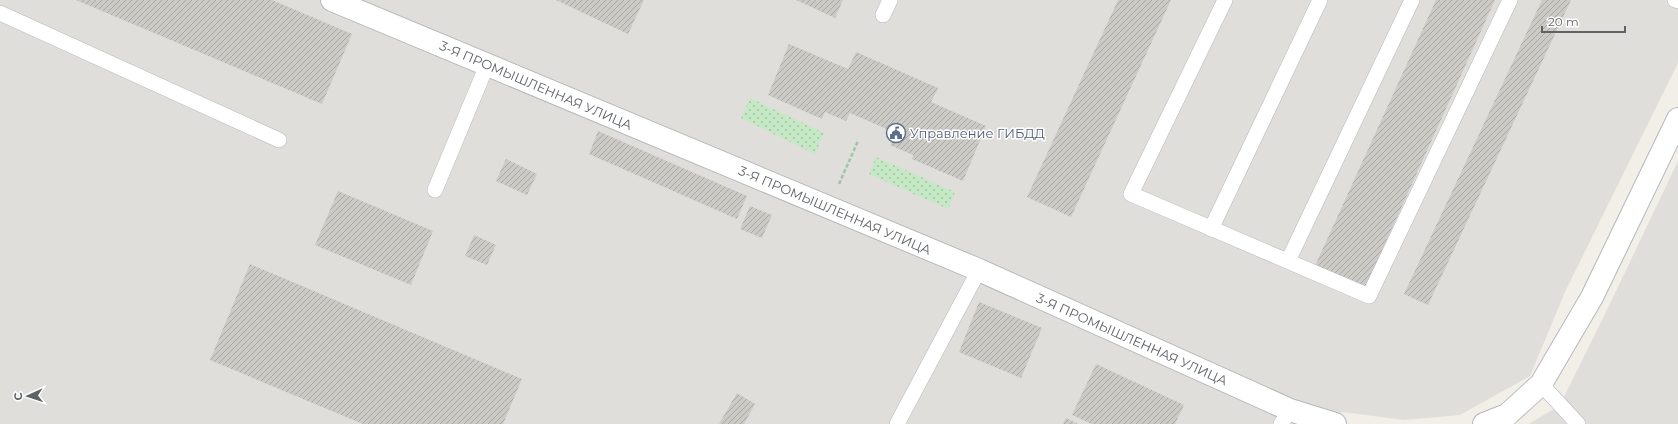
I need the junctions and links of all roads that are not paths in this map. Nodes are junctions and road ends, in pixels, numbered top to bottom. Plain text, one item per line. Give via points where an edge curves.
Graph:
1 (332, 0) edge
2 (890, 0) edge
3 (1225, 0) edge
4 (1320, 0) edge
5 (1412, 0) edge
6 (1510, 0) edge
7 (1675, 0) edge
8 (1678, 1) edge
9 (0, 13) edge
10 (883, 15) dead end
11 (487, 65) junction
12 (1678, 119) edge
13 (279, 140) dead end
14 (434, 190) dead end
15 (1211, 229) junction
16 (1288, 262) junction
17 (979, 270) junction
18 (1541, 384) junction
19 (1285, 417) edge
20 (897, 424) edge
21 (1335, 424) edge
22 (1484, 424) edge
23 (1578, 424) edge

1 - 11 street, 3-Я ПРОМЫШЛЕННАЯ УЛИЦА
2 - 10 lane
3 - 15 lane via 1131,194
4 - 15 lane
5 - 16 lane
6 - 16 lane via 1369,296
7 - 8 lane
9 - 13 lane
11 - 14 lane
11 - 17 street, 3-Я ПРОМЫШЛЕННАЯ УЛИЦА
12 - 18 street via 1592,297
15 - 16 lane
17 - 19 street, 3-Я ПРОМЫШЛЕННАЯ УЛИЦА
17 - 20 lane
18 - 22 street via 1507,415
18 - 23 lane
19 - 21 street, 3-Я ПРОМЫШЛЕННАЯ УЛИЦА

